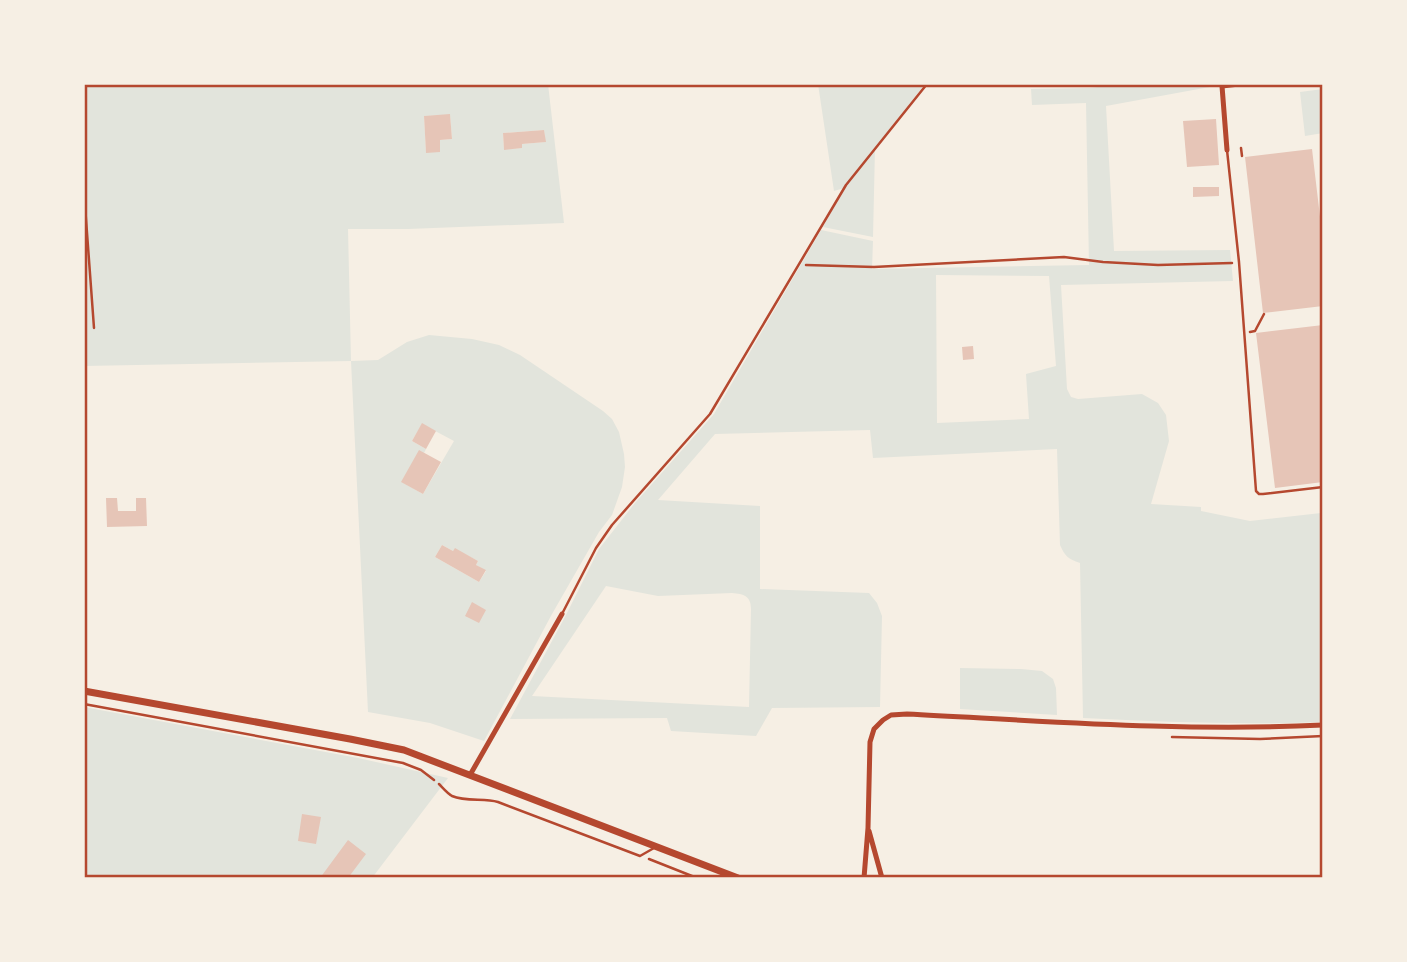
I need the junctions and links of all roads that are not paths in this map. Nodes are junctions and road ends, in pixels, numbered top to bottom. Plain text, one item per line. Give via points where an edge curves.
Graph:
1 (927, 84) edge
2 (1231, 84) edge
3 (1240, 84) edge
4 (1227, 150) joint
5 (1323, 487) edge
6 (562, 614) joint
7 (84, 691) edge
8 (1323, 725) edge
9 (470, 775) junction
10 (439, 784) road end
11 (868, 828) junction
12 (657, 847) junction
13 (738, 878) edge
14 (864, 878) edge
15 (882, 878) edge

1 - 6 lane via 846,184 710,414 612,525
2 - 3 street
2 - 4 street via 1222,86
4 - 5 lane via 1256,491
6 - 9 street
7 - 9 street via 381,744
8 - 11 street via 1205,727 896,714 876,726 870,742
9 - 12 street
10 - 12 lane via 452,796 498,802 640,856
11 - 14 street
11 - 15 street
12 - 13 street

